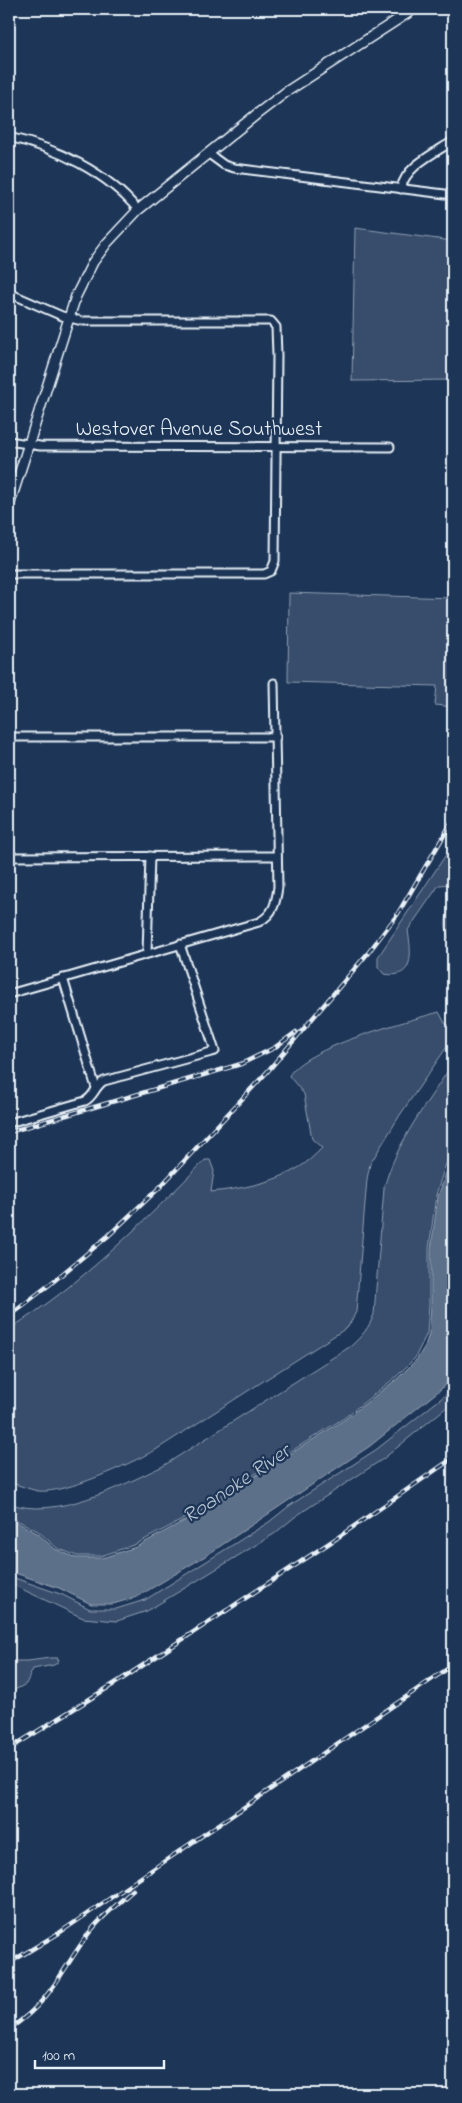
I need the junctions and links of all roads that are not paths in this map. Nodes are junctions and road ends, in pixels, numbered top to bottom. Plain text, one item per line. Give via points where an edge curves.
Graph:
1 (414, 9) edge
2 (9, 137) edge
3 (453, 142) edge
4 (208, 154) junction
5 (401, 189) junction
6 (453, 196) edge
7 (138, 210) junction
8 (9, 293) edge
9 (69, 318) junction
10 (9, 441) edge
11 (29, 445) junction
12 (275, 447) junction
13 (390, 447) dead end
14 (9, 506) edge
15 (9, 574) edge
16 (274, 683) dead end
17 (9, 737) edge
18 (276, 737) junction
19 (150, 856) junction
20 (277, 856) junction
21 (9, 857) edge
22 (180, 944) junction
23 (147, 953) junction
24 (63, 978) junction
25 (9, 994) edge
26 (96, 1088) junction
27 (9, 1123) edge

1 - 4 street via 286,92
2 - 7 street via 43,147 84,166 123,194
3 - 5 street via 409,171
4 - 5 street via 234,168
4 - 7 street
5 - 6 street
7 - 9 street via 93,262
8 - 9 street
9 - 11 street
9 - 12 street via 90,321 271,321 276,327
10 - 11 street, Westover Avenue Southwest
11 - 12 street, Westover Avenue Southwest
11 - 14 street
12 - 13 street, Westover Avenue Southwest
12 - 15 street via 275,561 267,574
16 - 18 street
17 - 18 street
18 - 20 street
19 - 20 street
19 - 21 street
19 - 23 street
20 - 22 street via 276,902 269,915 259,922
22 - 23 street
22 - 26 street via 215,1050 104,1080
23 - 24 street
24 - 25 street
24 - 26 street
26 - 27 street via 85,1101

